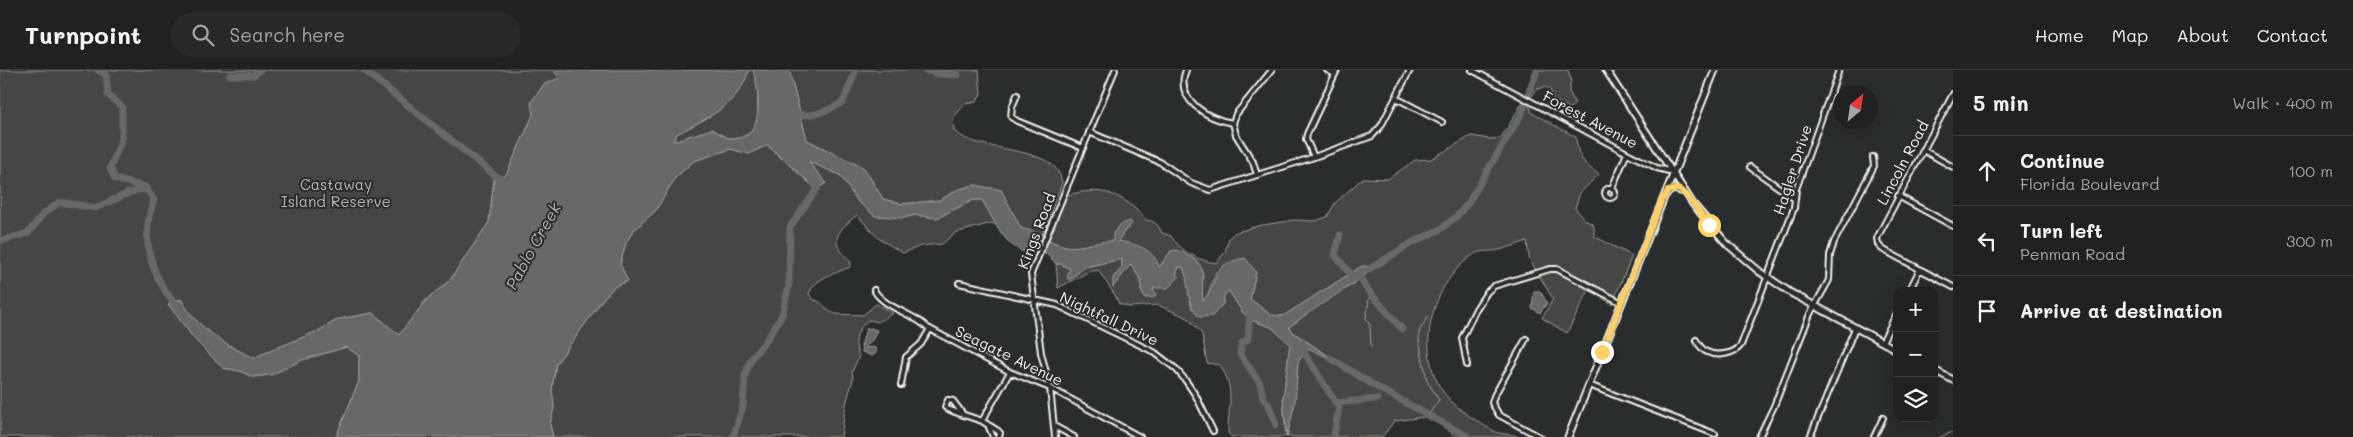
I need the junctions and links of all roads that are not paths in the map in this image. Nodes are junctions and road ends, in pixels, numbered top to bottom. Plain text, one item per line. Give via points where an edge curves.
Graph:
1 (1115, 70) edge
2 (1186, 70) edge
3 (1272, 70) edge
4 (1327, 70) edge
5 (1410, 70) edge
6 (1606, 70) edge
7 (1715, 70) edge
8 (1839, 70) edge
9 (1475, 71) edge
10 (1336, 72) edge
11 (1953, 94) edge
12 (1017, 95) dead end
13 (1396, 98) junction
14 (1948, 104) junction
15 (1953, 107) edge
16 (1442, 122) dead end
17 (1233, 123) junction
18 (1090, 132) junction
19 (1083, 148) junction
20 (1922, 150) junction
21 (1626, 153) junction
22 (1314, 157) junction
23 (1874, 157) dead end
24 (1750, 167) dead end
25 (1953, 167) edge
26 (1673, 172) junction
27 (1257, 175) junction
28 (1612, 188) dead end
29 (1686, 194) junction
30 (1898, 196) junction
31 (1795, 199) junction
32 (1662, 200) junction
33 (1953, 226) edge
34 (1920, 269) junction
35 (1766, 277) junction
36 (959, 282) dead end
37 (1910, 287) edge
38 (1953, 287) edge
39 (874, 290) dead end
40 (1033, 300) junction
41 (1622, 302) junction
42 (1815, 306) junction
43 (1893, 321) edge
44 (1855, 328) junction
45 (930, 329) junction
46 (1526, 339) dead end
47 (1696, 340) dead end
48 (1882, 342) junction
49 (1893, 348) edge
50 (1467, 365) dead end
51 (1010, 372) junction
52 (1938, 372) edge
53 (1953, 380) edge
54 (1589, 384) junction
55 (901, 385) dead end
56 (1050, 388) junction
57 (962, 413) dead end
58 (1884, 418) dead end
59 (982, 421) junction
60 (988, 425) junction
61 (1054, 426) junction
62 (1213, 431) dead end
63 (1715, 434) dead end
64 (994, 437) edge
65 (999, 437) edge
66 (1055, 437) edge
67 (1074, 437) edge
68 (1140, 437) edge
69 (1540, 437) edge
70 (1568, 437) edge
71 (1759, 437) edge
72 (1810, 437) edge
73 (1874, 437) edge

1 - 18 street, Kings Road
2 - 17 street via 1183,81 1188,99 1205,113
3 - 17 street via 1236,114
4 - 10 street
5 - 13 street
6 - 26 street
7 - 26 street
8 - 31 street, Hagler Drive
9 - 21 street, Forest Avenue
10 - 22 street via 1307,134
11 - 14 street, Lincoln Road
12 - 19 street via 1011,116 1017,121
13 - 16 street
13 - 22 street via 1372,136
14 - 15 street
14 - 20 street, Lincoln Road
17 - 27 street
18 - 19 street, Kings Road
18 - 27 street via 1160,162 1210,190
19 - 40 street, Kings Road via 1038,252 1031,274
20 - 25 street
20 - 30 street, Lincoln Road
21 - 26 street, Forest Avenue
21 - 28 street
22 - 27 street
23 - 42 street via 1874,166 1830,250 1829,280
24 - 31 street
26 - 29 street
26 - 32 street
29 - 32 street via 1673,189
29 - 35 street via 1727,244
30 - 33 street
30 - 34 street, Lincoln Road via 1877,238 1878,244
31 - 35 street, Hagler Drive
32 - 41 street
34 - 37 street
34 - 38 street
35 - 42 street
35 - 47 street, Hagler Drive via 1738,348 1730,353 1710,354
36 - 40 street, Nightfall Drive
39 - 45 street, Seagate Avenue via 878,298 920,320
40 - 56 street, Kings Road via 1040,353
40 - 62 street, Nightfall Drive via 1057,305 1083,316 1165,360 1186,381
41 - 50 street via 1557,269 1494,286 1476,310 1462,338
41 - 54 street
42 - 44 street
42 - 71 street
43 - 48 street
44 - 48 street
44 - 72 street
45 - 51 street, Seagate Avenue
45 - 55 street via 921,344 906,357
46 - 69 street via 1492,403 1499,415
48 - 49 street
51 - 56 street, Seagate Avenue
51 - 59 street
52 - 53 street
54 - 63 street
54 - 70 street
56 - 61 street, Kings Road
56 - 68 street, Seagate Avenue
57 - 59 street
58 - 73 street
59 - 60 street
60 - 64 street
60 - 65 street via 1000,433
61 - 66 street, Kings Road
61 - 67 street

